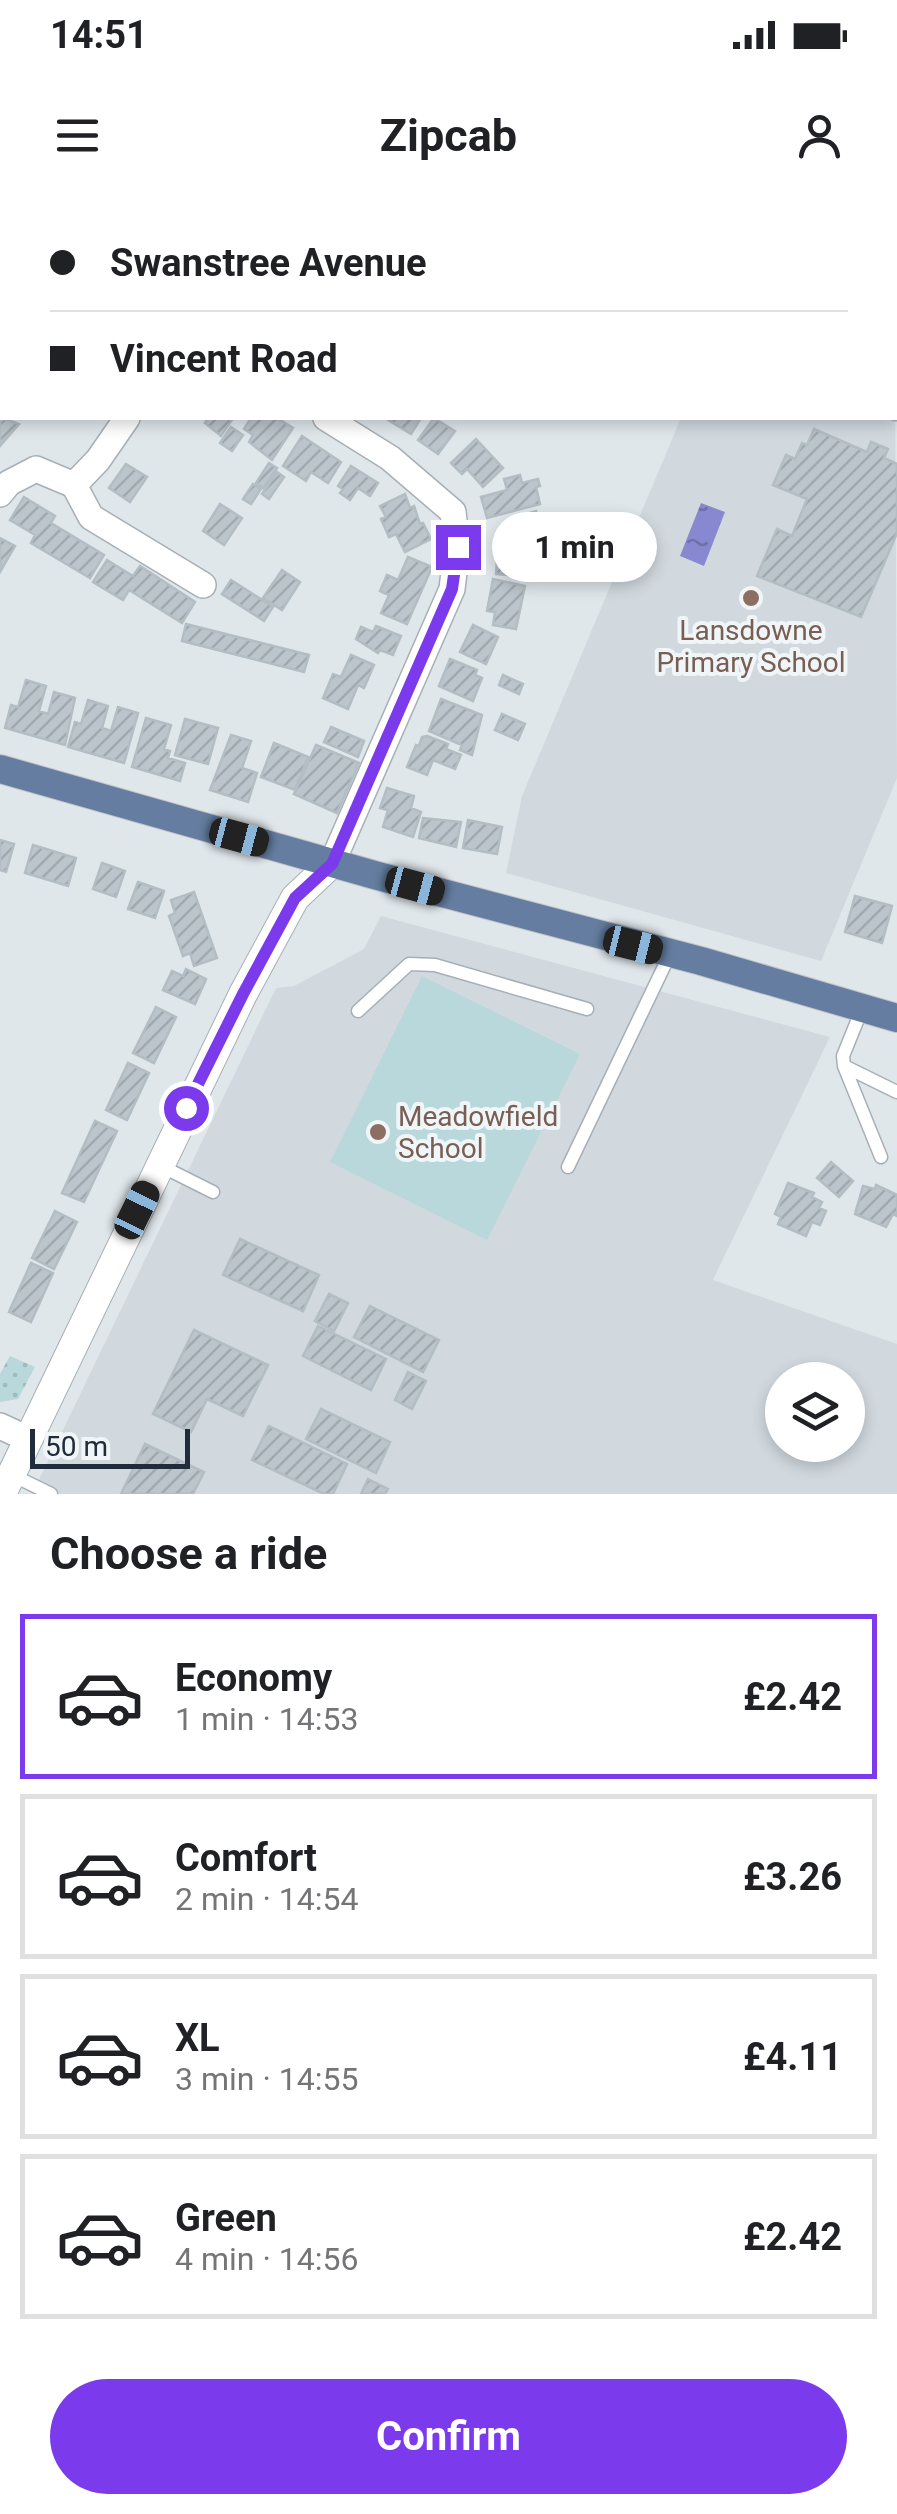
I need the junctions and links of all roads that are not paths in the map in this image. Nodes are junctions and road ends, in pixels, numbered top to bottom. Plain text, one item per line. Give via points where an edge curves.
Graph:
1 (125, 420) edge
2 (329, 420) edge
3 (74, 485) junction
4 (0, 494) edge
5 (203, 585) dead end
6 (0, 769) edge
7 (332, 864) junction
8 (670, 954) junction
9 (587, 1008) dead end
10 (862, 1009) junction
11 (358, 1011) dead end
12 (897, 1018) edge
13 (844, 1066) junction
14 (897, 1092) edge
15 (881, 1157) dead end
16 (159, 1165) junction
17 (568, 1167) dead end
18 (213, 1192) dead end
19 (0, 1426) edge
20 (28, 1439) junction
21 (7, 1485) edge
22 (51, 1494) edge

1 - 3 street
2 - 7 street via 390,458 453,512 458,547 452,589
3 - 4 street via 36,469
3 - 5 street via 91,517
6 - 7 main road
7 - 8 main road
7 - 16 street via 295,898
8 - 10 main road
8 - 17 lane
9 - 11 lane via 435,964 409,964
10 - 12 main road
10 - 13 lane
13 - 14 lane
13 - 15 lane
16 - 18 lane
16 - 20 street
19 - 20 street
20 - 21 street
21 - 22 lane

